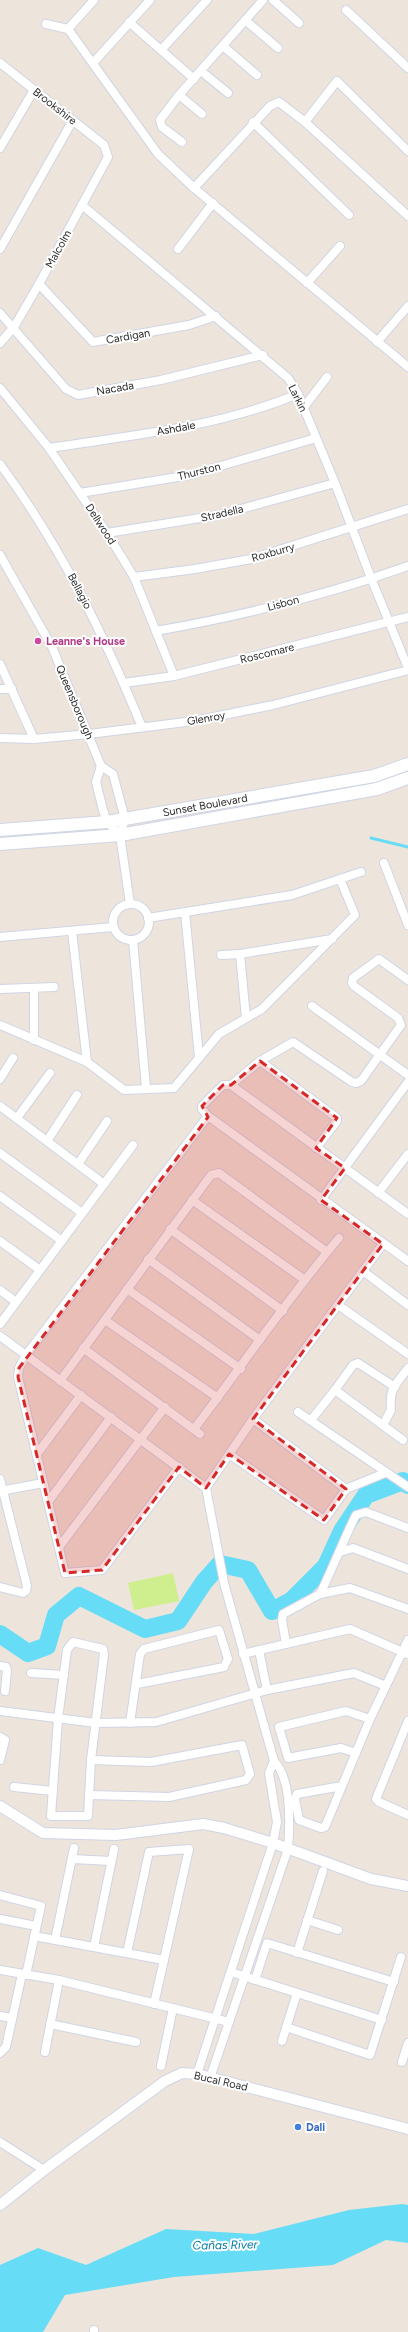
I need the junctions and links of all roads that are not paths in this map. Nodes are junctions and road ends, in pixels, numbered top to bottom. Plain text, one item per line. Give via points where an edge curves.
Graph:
1 (94, 0) edge
2 (150, 0) edge
3 (207, 0) edge
4 (263, 0) edge
5 (273, 0) edge
6 (346, 10) dead end
7 (245, 20) junction
8 (129, 22) junction
9 (299, 23) dead end
10 (46, 24) dead end
11 (68, 29) junction
12 (223, 46) junction
13 (278, 48) dead end
14 (161, 50) junction
15 (0, 63) edge
16 (93, 64) junction
17 (408, 68) edge
18 (200, 71) junction
19 (257, 75) dead end
20 (194, 79) junction
21 (34, 90) junction
22 (228, 93) dead end
23 (179, 95) junction
24 (202, 114) dead end
25 (73, 120) junction
26 (254, 122) junction
27 (305, 122) junction
28 (182, 142) dead end
29 (0, 148) edge
30 (408, 151) edge
31 (108, 152) joint
32 (194, 188) junction
33 (212, 203) junction
34 (82, 205) junction
35 (349, 215) dead end
36 (408, 216) edge
37 (340, 246) dead end
38 (178, 248) dead end
39 (0, 249) edge
40 (308, 283) junction
41 (40, 284) junction
42 (408, 306) edge
43 (0, 313) edge
44 (216, 316) junction
45 (14, 327) junction
46 (378, 342) junction
47 (0, 343) edge
48 (263, 355) junction
49 (408, 367) edge
50 (327, 377) dead end
51 (0, 388) edge
52 (298, 394) junction
53 (304, 407) junction
54 (316, 438) junction
55 (49, 448) junction
56 (0, 464) edge
57 (335, 483) junction
58 (80, 493) junction
59 (408, 510) edge
60 (353, 528) junction
61 (107, 533) junction
62 (0, 555) edge
63 (408, 566) edge
64 (134, 577) junction
65 (371, 578) junction
66 (408, 617) edge
67 (390, 623) junction
68 (156, 631) junction
69 (0, 664) edge
70 (408, 669) edge
71 (174, 676) junction
72 (124, 683) junction
73 (12, 688) junction
74 (0, 689) edge
75 (142, 727) junction
76 (88, 734) junction
77 (0, 738) edge
78 (34, 738) junction
79 (101, 766) junction
80 (403, 766) edge
81 (407, 780) edge
82 (125, 819) junction
83 (107, 822) junction
84 (0, 830) edge
85 (120, 835) junction
86 (0, 844) edge
87 (384, 863) dead end
88 (361, 872) dead end
89 (340, 879) junction
90 (130, 904) junction
91 (185, 912) junction
92 (148, 918) junction
93 (407, 918) edge
94 (113, 927) junction
95 (72, 931) junction
96 (0, 937) edge
97 (332, 939) junction
98 (133, 940) junction
99 (240, 954) junction
100 (221, 955) dead end
101 (408, 980) edge
102 (54, 987) dead end
103 (34, 988) junction
104 (0, 989) edge
105 (312, 1006) dead end
106 (246, 1018) junction
107 (0, 1025) edge
108 (34, 1040) junction
109 (379, 1054) junction
110 (199, 1057) junction
111 (13, 1058) dead end
112 (260, 1061) junction
113 (87, 1062) junction
114 (50, 1073) dead end
115 (408, 1076) edge
116 (0, 1078) edge
117 (408, 1082) edge
118 (231, 1085) junction
119 (146, 1088) junction
120 (77, 1095) dead end
121 (0, 1106) edge
122 (208, 1116) junction
123 (17, 1118) junction
124 (107, 1121) dead end
125 (47, 1140) junction
126 (133, 1145) dead end
127 (316, 1148) junction
128 (0, 1153) edge
129 (408, 1154) edge
130 (78, 1164) junction
131 (404, 1166) edge
132 (345, 1168) junction
133 (104, 1184) junction
134 (378, 1193) junction
135 (0, 1196) edge
136 (192, 1200) junction
137 (321, 1200) junction
138 (82, 1213) junction
139 (408, 1214) edge
140 (170, 1229) junction
141 (339, 1238) dead end
142 (0, 1241) edge
143 (62, 1241) junction
144 (382, 1244) junction
145 (327, 1252) junction
146 (148, 1259) junction
147 (408, 1261) edge
148 (40, 1270) junction
149 (363, 1271) junction
150 (305, 1280) junction
151 (127, 1289) junction
152 (0, 1290) edge
153 (16, 1302) junction
154 (338, 1305) junction
155 (408, 1305) edge
156 (282, 1311) junction
157 (105, 1320) junction
158 (0, 1324) edge
159 (0, 1336) edge
160 (260, 1340) junction
161 (83, 1348) junction
162 (408, 1354) edge
163 (26, 1355) junction
164 (408, 1368) edge
165 (241, 1369) junction
166 (60, 1381) junction
167 (395, 1386) junction
168 (335, 1390) junction
169 (81, 1395) junction
170 (218, 1398) junction
171 (164, 1408) junction
172 (298, 1412) dead end
173 (111, 1417) junction
174 (253, 1419) junction
175 (311, 1420) junction
176 (383, 1425) junction
177 (141, 1439) junction
178 (403, 1440) dead end
179 (37, 1454) junction
180 (229, 1454) junction
181 (179, 1467) junction
182 (385, 1473) junction
183 (0, 1479) edge
184 (43, 1483) junction
185 (408, 1487) edge
186 (206, 1488) junction
187 (346, 1489) junction
188 (1, 1491) edge
189 (48, 1502) junction
190 (408, 1528) edge
191 (59, 1547) junction
192 (340, 1552) junction
193 (408, 1569) edge
194 (0, 1587) edge
195 (320, 1594) junction
196 (408, 1609) edge
197 (408, 1640) edge
198 (286, 1644) junction
199 (259, 1650) junction
200 (406, 1653) edge
201 (242, 1654) junction
202 (0, 1666) edge
203 (31, 1673) dead end
204 (64, 1675) junction
205 (137, 1684) junction
206 (386, 1686) junction
207 (267, 1690) junction
208 (5, 1691) dead end
209 (255, 1694) junction
210 (0, 1711) edge
211 (58, 1719) junction
212 (370, 1719) junction
213 (408, 1721) edge
214 (130, 1723) junction
215 (96, 1724) junction
216 (264, 1727) junction
217 (279, 1727) junction
218 (0, 1736) edge
219 (356, 1753) junction
220 (0, 1760) edge
221 (91, 1760) junction
222 (274, 1761) junction
223 (342, 1786) junction
224 (14, 1787) dead end
225 (52, 1791) junction
226 (89, 1795) junction
227 (0, 1806) edge
228 (408, 1815) edge
229 (274, 1843) junction
230 (74, 1848) dead end
231 (288, 1848) junction
232 (114, 1849) dead end
233 (72, 1859) junction
234 (111, 1861) junction
235 (323, 1871) dead end
236 (408, 1886) edge
237 (0, 1895) edge
238 (0, 1919) edge
239 (308, 1920) junction
240 (36, 1926) junction
241 (338, 1930) dead end
242 (34, 1936) junction
243 (55, 1940) junction
244 (94, 1948) junction
245 (127, 1953) junction
246 (297, 1953) junction
247 (401, 1957) dead end
248 (164, 1960) junction
249 (0, 1970) edge
250 (231, 1972) junction
251 (24, 1974) junction
252 (245, 1976) junction
253 (59, 1980) junction
254 (255, 1980) junction
255 (394, 1982) junction
256 (297, 1993) junction
257 (154, 2004) junction
258 (173, 2008) junction
259 (0, 2016) edge
260 (12, 2018) junction
261 (216, 2018) junction
262 (382, 2020) junction
263 (229, 2022) junction
264 (50, 2024) junction
265 (286, 2027) junction
266 (282, 2041) dead end
267 (136, 2042) dead end
268 (408, 2042) edge
269 (45, 2052) dead end
270 (0, 2053) edge
271 (402, 2062) dead end
272 (161, 2066) dead end
273 (197, 2074) junction
274 (210, 2078) junction
275 (408, 2129) edge
276 (0, 2142) edge
277 (44, 2170) junction
278 (0, 2206) edge

1 - 11 street
2 - 8 street
3 - 14 street
4 - 7 street
5 - 9 street
6 - 17 street
7 - 12 street
7 - 13 street
8 - 14 street
8 - 16 street
10 - 11 street
11 - 16 street
12 - 18 street
12 - 19 street
14 - 20 street
15 - 21 street, Brookshire
16 - 32 street via 158,154
18 - 20 street
18 - 22 street
20 - 23 street
21 - 25 street, Brookshire
21 - 29 street
23 - 24 street
23 - 28 street via 160,120 160,124
25 - 31 street, Brookshire via 104,145
25 - 39 street
26 - 27 street via 270,106 279,102
26 - 32 street
26 - 35 street
27 - 30 street via 337,82
27 - 36 street
31 - 34 street, Malcolm via 108,157
32 - 33 street
33 - 38 street
33 - 40 street
34 - 41 street, Malcolm
34 - 44 street, Larkin
37 - 40 street
40 - 46 street
41 - 44 street, Cardigan via 93,342 189,325
41 - 45 street, Malcolm
42 - 46 street
43 - 45 street, Nacada
44 - 48 street, Larkin
45 - 47 street, Malcolm
45 - 48 street, Nacada via 66,389 78,395 161,380
46 - 49 street
48 - 52 street, Larkin via 288,378
50 - 53 street
51 - 55 street, Dellwood
52 - 53 street, Larkin
52 - 55 street, Ashdale via 263,409 192,426
53 - 54 street, Larkin
54 - 57 street, Larkin
54 - 58 street, Thurston via 190,475
55 - 58 street, Dellwood
56 - 72 street, Bellagio via 63,558
57 - 60 street, Larkin
57 - 61 street, Stradella via 219,515
58 - 61 street, Dellwood
59 - 60 street, Roxburry
60 - 64 street, Roxburry via 251,559
60 - 65 street, Larkin
61 - 64 street, Dellwood
62 - 76 street, Queensborough via 52,647
63 - 65 street, Lisbon
64 - 68 street, Dellwood
65 - 67 street, Larkin
65 - 68 street, Lisbon via 280,605 200,624
66 - 67 street, Roscomare
67 - 70 street, Larkin
67 - 71 street, Roscomare
68 - 71 street, Dellwood
69 - 73 street
70 - 75 street, Glenroy via 273,705 194,721
71 - 72 street, Roscomare
72 - 75 street, Bellagio
73 - 74 street
73 - 78 street
75 - 76 street, Glenroy
76 - 78 street, Glenroy
76 - 79 street, Queensborough
77 - 78 street, Glenroy
79 - 82 street via 113,774
79 - 83 street via 96,782
80 - 81 street
80 - 82 main road, Sunset Boulevard via 374,776
81 - 85 main road, Sunset Boulevard via 377,789
82 - 83 main road, Sunset Boulevard
82 - 85 street
83 - 84 main road, Sunset Boulevard
83 - 85 street
85 - 86 main road, Sunset Boulevard
85 - 90 street
87 - 93 street
88 - 89 street
89 - 91 street via 292,895
89 - 97 street via 355,915
90 - 92 street via 143,910
90 - 94 street via 116,912
91 - 92 street
91 - 110 street
92 - 98 street via 147,930
94 - 95 street
94 - 98 street via 123,938
95 - 96 street
95 - 113 street
97 - 99 street
97 - 106 street via 262,1009
98 - 119 street
99 - 100 street
99 - 106 street
101 - 109 street via 379,959 353,978 354,986 400,1021 401,1025
102 - 103 street
103 - 104 street
103 - 108 street
105 - 109 street
106 - 110 street via 219,1034
107 - 108 street
108 - 113 street
109 - 112 street via 361,1081 356,1083 293,1042
109 - 115 street
110 - 119 street via 174,1088
111 - 116 street
112 - 118 street
112 - 127 street via 337,1118
113 - 119 street via 124,1090
114 - 123 street
117 - 132 street
118 - 122 street via 223,1085 202,1106
118 - 127 street
120 - 125 street
121 - 123 street
122 - 137 street
122 - 163 street
123 - 125 street
124 - 130 street
125 - 130 street
126 - 133 street
127 - 132 street
128 - 138 street
129 - 131 street
130 - 133 street
131 - 134 street
132 - 134 street
132 - 137 street
133 - 138 street
134 - 139 street
135 - 143 street
136 - 140 street
136 - 145 street via 211,1175 219,1173
136 - 150 street
137 - 144 street
138 - 143 street
140 - 146 street
140 - 156 street
141 - 145 street
142 - 148 street
143 - 148 street
144 - 147 street
144 - 149 street
145 - 150 street
146 - 151 street
146 - 160 street
148 - 153 street
149 - 154 street
149 - 155 street
150 - 156 street
151 - 157 street
151 - 165 street
152 - 153 street
153 - 158 street
154 - 162 street
154 - 174 street
156 - 160 street
157 - 161 street
157 - 170 street
159 - 163 street
160 - 165 street
161 - 166 street
161 - 171 street
163 - 166 street
163 - 179 street via 19,1368 18,1377
164 - 167 street
165 - 170 street
166 - 169 street
167 - 168 street via 358,1363
167 - 176 street via 390,1396 392,1410
168 - 175 street
168 - 176 street
169 - 173 street
169 - 179 street
170 - 171 street via 197,1431
171 - 177 street
172 - 175 street
173 - 177 street
173 - 189 street
174 - 180 street
174 - 187 street
175 - 182 street
176 - 178 street
177 - 181 street
177 - 191 street
179 - 184 street
180 - 186 street
180 - 187 street via 324,1520
181 - 186 street
181 - 191 street via 102,1570 66,1573
182 - 185 street
182 - 187 street
183 - 188 street
184 - 188 street
184 - 189 street
186 - 201 street via 217,1552
188 - 194 street via 27,1586 23,1594
189 - 191 street
190 - 192 street via 366,1512 356,1515 342,1542
192 - 193 street via 353,1548
192 - 195 street
195 - 196 street via 350,1588
195 - 198 street via 283,1614
197 - 200 street
198 - 199 street
198 - 200 street via 350,1629
199 - 201 street
199 - 207 street
200 - 206 street
201 - 209 street
202 - 208 street via 6,1667 7,1670
203 - 204 street
204 - 211 street
204 - 215 street via 67,1650 73,1642 102,1650 104,1654
205 - 205 street via 140,1654 144,1648 219,1630 228,1659 224,1667
205 - 214 street
206 - 207 street via 354,1673
206 - 212 street
207 - 209 street
209 - 214 street via 156,1722
209 - 216 street
210 - 211 street
211 - 215 street
211 - 225 street
212 - 217 street via 346,1711
212 - 219 street
213 - 228 street via 376,1799
214 - 215 street
215 - 221 street
216 - 217 street
216 - 222 street
217 - 219 street via 288,1758 341,1748
218 - 220 street via 5,1740
219 - 223 street
221 - 226 street
221 - 226 street via 151,1762 242,1745 250,1774 246,1780 169,1797
222 - 229 street via 269,1773 278,1822
222 - 231 street via 282,1769 287,1798 290,1823
223 - 223 street via 325,1827 321,1828 299,1820 295,1799 297,1794
224 - 225 street
225 - 226 street via 51,1816 88,1816
227 - 229 street via 43,1833 116,1835 203,1824
229 - 231 street
229 - 250 street
230 - 233 street
231 - 236 street via 371,1879
231 - 252 street
232 - 234 street
233 - 234 street
233 - 243 street
234 - 244 street
235 - 239 street
237 - 240 street via 40,1906
238 - 240 street
239 - 241 street
239 - 246 street
240 - 242 street
242 - 243 street
242 - 251 street
243 - 244 street
244 - 245 street
245 - 248 street
245 - 248 street via 148,1852 189,1849
246 - 254 street via 267,1943
246 - 255 street
247 - 255 street
248 - 257 street
249 - 251 street
250 - 252 street
250 - 261 street
251 - 253 street
251 - 260 street
252 - 254 street
252 - 263 street
253 - 257 street
253 - 264 street
254 - 256 street
255 - 262 street
256 - 262 street
256 - 265 street
257 - 258 street
258 - 261 street
258 - 272 street
259 - 260 street
260 - 270 street via 6,2047
261 - 263 street
261 - 273 street
262 - 265 street via 370,2055
263 - 274 street
264 - 267 street
264 - 269 street
265 - 266 street
268 - 271 street
273 - 274 street, Bucal Road
273 - 277 street, Bucal Road via 182,2073 165,2081
274 - 275 street, Bucal Road
276 - 277 street
277 - 278 street, Bucal Road

